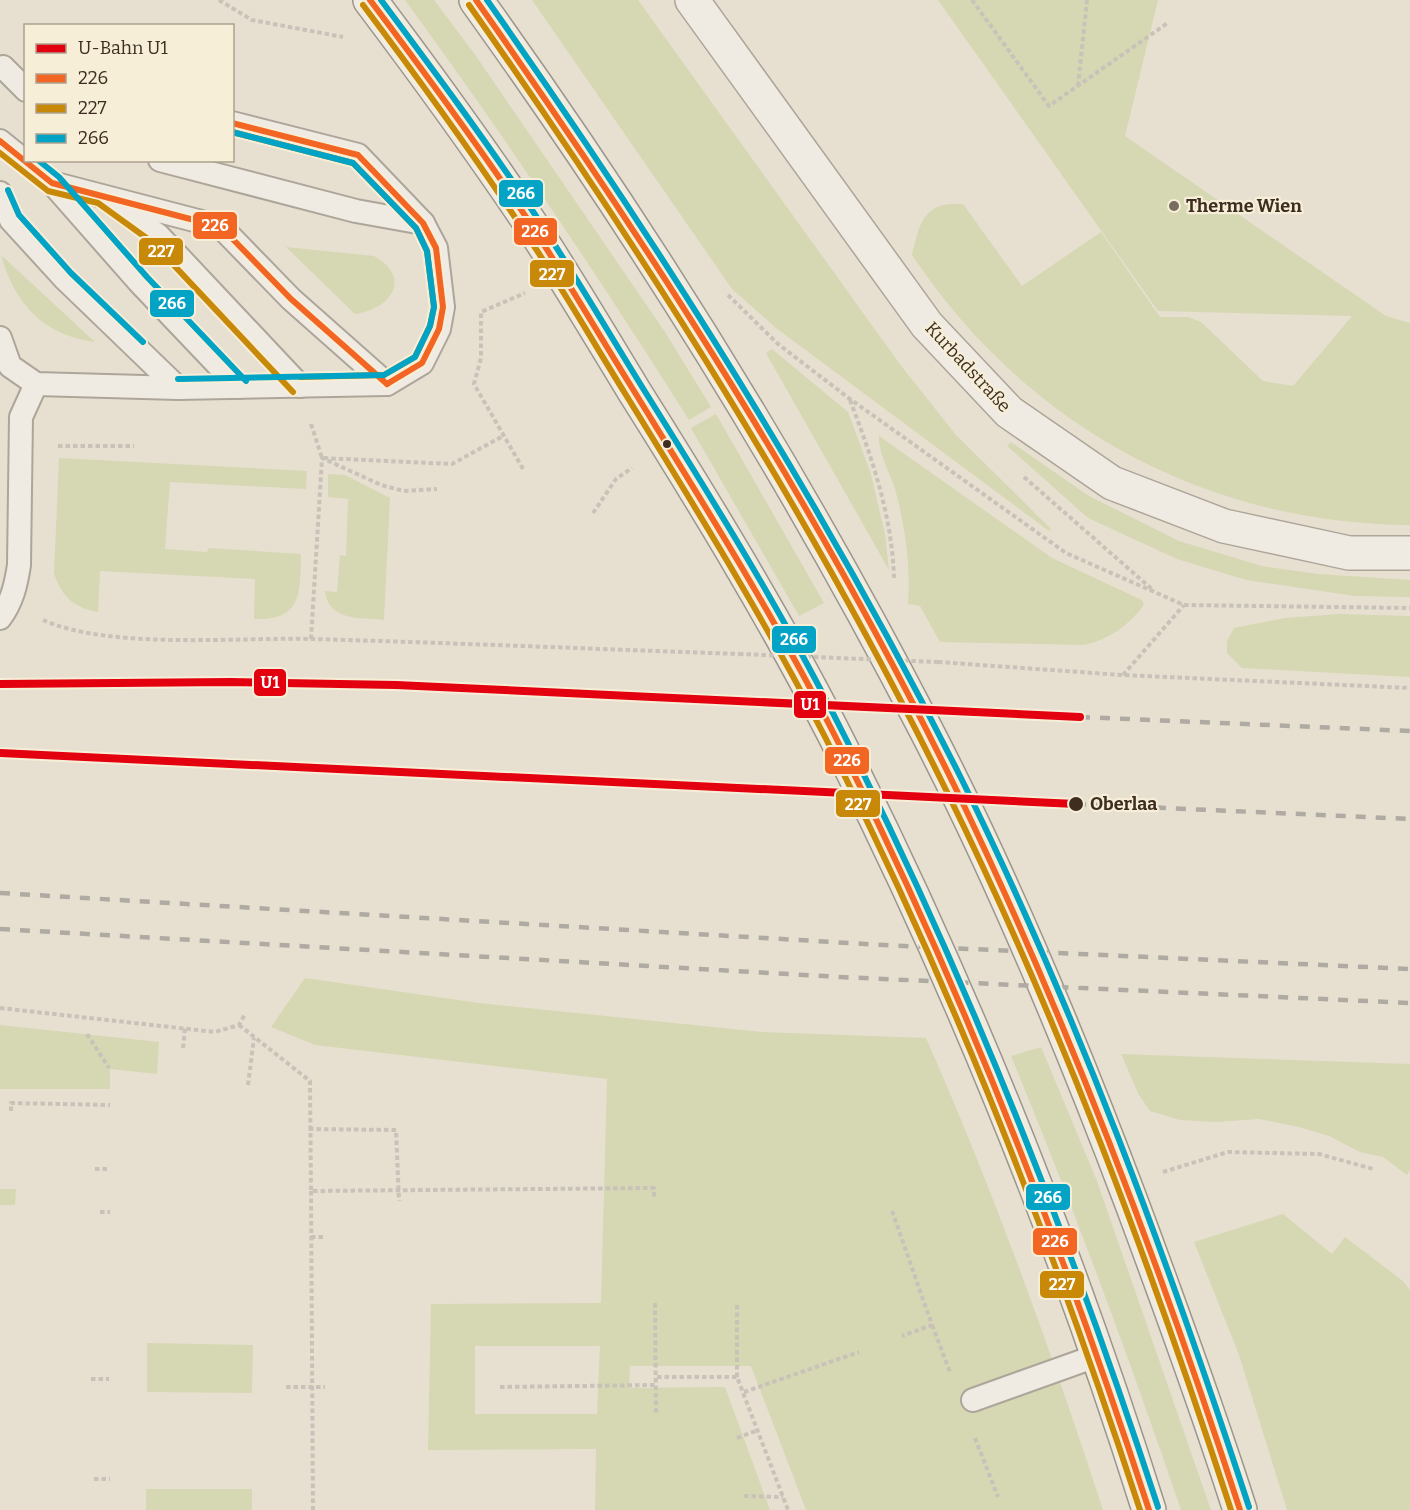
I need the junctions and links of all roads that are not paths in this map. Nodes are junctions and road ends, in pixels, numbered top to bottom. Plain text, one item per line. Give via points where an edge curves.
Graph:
1 (370, 0) edge
2 (476, 0) edge
3 (692, 0) edge
4 (1, 66) edge
5 (24, 72) edge
6 (24, 88) edge
7 (234, 124) edge
8 (0, 141) edge
9 (24, 160) edge
10 (26, 162) edge
11 (168, 162) edge
12 (52, 183) junction
13 (0, 193) edge
14 (102, 195) junction
15 (423, 223) junction
16 (0, 338) edge
17 (36, 384) junction
18 (387, 384) junction
19 (300, 386) junction
20 (239, 387) junction
21 (178, 388) junction
22 (1410, 553) edge
23 (4, 612) edge
24 (1099, 1355) junction
25 (973, 1401) dead end
26 (1149, 1510) edge
27 (1240, 1510) edge

1 - 24 main road via 530,224 708,509 836,739 979,1046
2 - 27 main road via 667,280 752,418 925,728 985,851 1072,1051 1204,1395
3 - 22 main road, Kurbadstraße via 927,325 1009,412 1112,483 1224,526 1348,553
4 - 5 lane
4 - 6 lane
7 - 15 lane via 358,155
8 - 9 lane
10 - 12 lane
11 - 15 lane via 356,211
12 - 14 lane
12 - 20 lane
13 - 21 lane via 11,220 65,279
14 - 18 lane via 221,227 291,298
14 - 19 lane via 158,235
15 - 18 lane via 436,248 443,307 439,329 422,363
16 - 17 lane via 10,366
17 - 21 lane
17 - 23 lane via 21,417 19,566
18 - 19 lane
19 - 20 lane
20 - 21 lane
24 - 25 lane
24 - 26 main road

